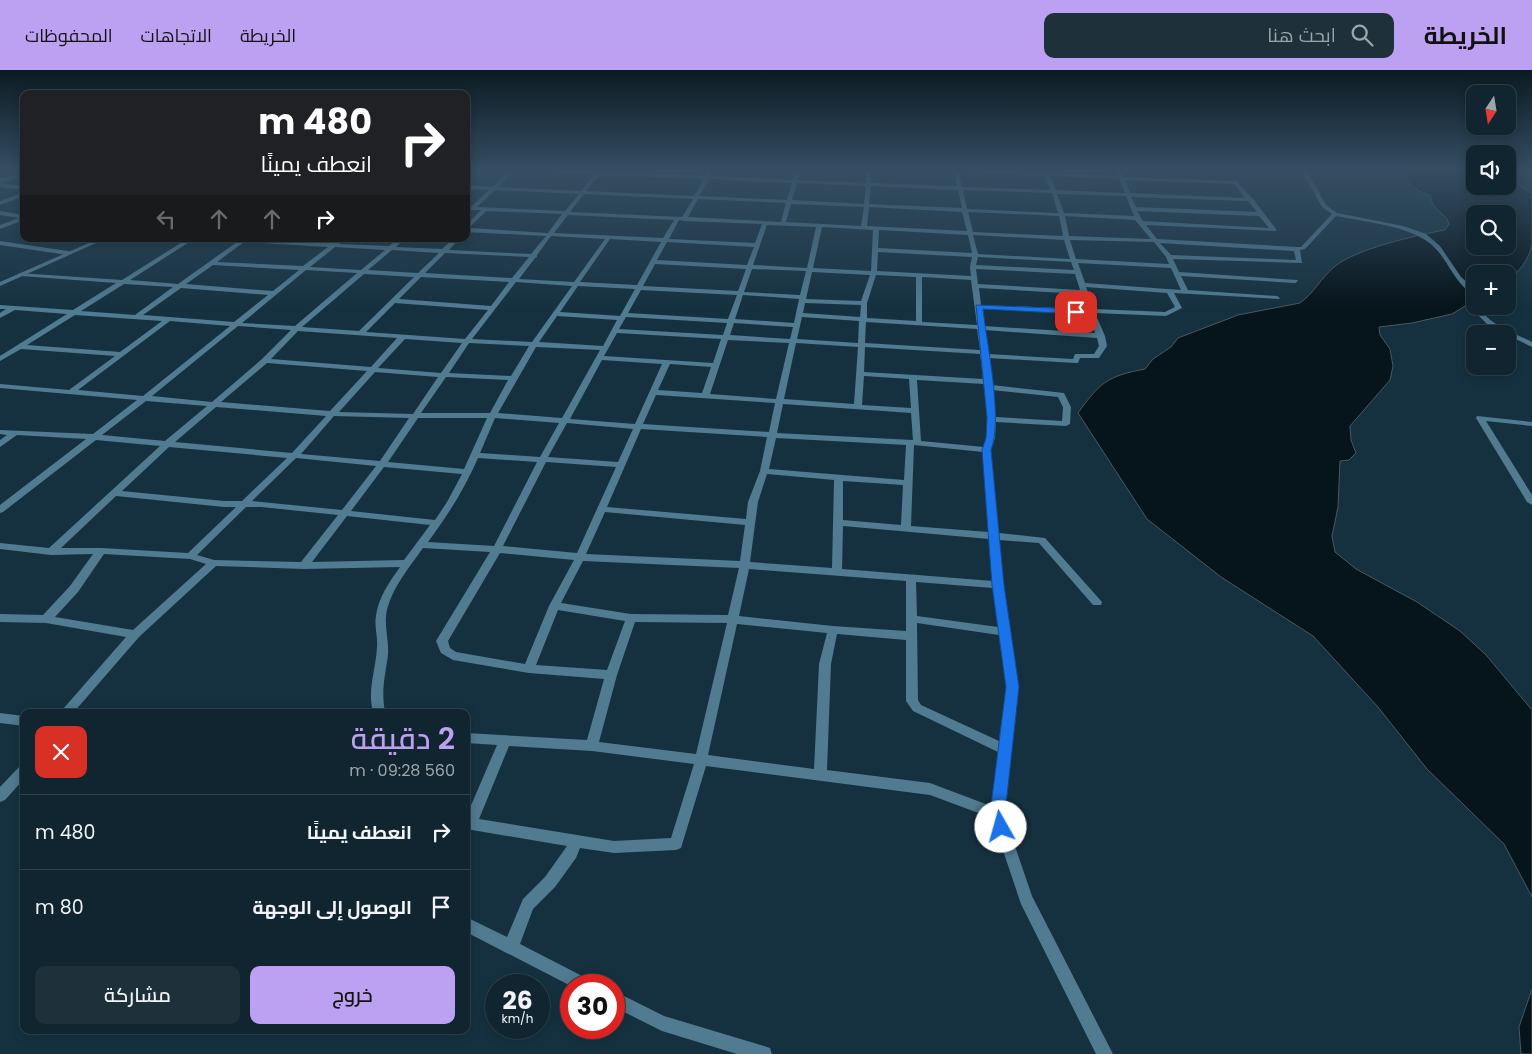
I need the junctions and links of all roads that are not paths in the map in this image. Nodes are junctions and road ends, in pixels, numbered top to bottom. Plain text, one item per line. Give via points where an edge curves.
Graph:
1 (562, 217) edge
2 (641, 217) edge
3 (784, 217) edge
4 (865, 217) edge
5 (966, 217) edge
6 (1062, 217) edge
7 (1110, 217) edge
8 (1263, 217) edge
9 (1332, 217) edge
10 (1349, 217) edge
11 (1137, 218) joint
12 (20, 219) edge
13 (681, 219) junction
14 (765, 223) junction
15 (1142, 223) junction
16 (782, 224) junction
17 (819, 226) junction
18 (0, 227) edge
19 (864, 227) junction
20 (876, 228) junction
21 (470, 229) edge
22 (969, 232) junction
23 (550, 234) junction
24 (609, 237) junction
25 (1066, 238) junction
26 (1154, 240) junction
27 (665, 241) junction
28 (95, 242) edge
29 (186, 242) edge
30 (242, 242) edge
31 (280, 242) edge
32 (337, 242) edge
33 (398, 242) edge
34 (453, 242) edge
35 (0, 243) edge
36 (333, 245) junction
37 (757, 245) junction
38 (391, 248) junction
39 (1297, 249) junction
40 (876, 250) junction
41 (444, 251) junction
42 (68, 253) junction
43 (975, 255) junction
44 (535, 256) junction
45 (1169, 257) junction
46 (1073, 261) junction
47 (652, 262) junction
48 (211, 263) junction
49 (1173, 266) junction
50 (973, 267) junction
51 (750, 268) junction
52 (304, 269) junction
53 (364, 271) junction
54 (810, 271) junction
55 (1078, 272) junction
56 (874, 273) junction
57 (20, 274) junction
58 (1177, 274) junction
59 (420, 275) junction
60 (919, 276) junction
61 (975, 278) junction
62 (514, 280) junction
63 (1295, 281) dead end
64 (119, 283) junction
65 (0, 284) edge
66 (576, 284) junction
67 (1269, 285) junction
68 (1466, 285) edge
69 (977, 286) junction
70 (178, 287) junction
71 (638, 287) junction
72 (1084, 288) junction
73 (1169, 290) junction
74 (1185, 291) junction
75 (273, 293) junction
76 (740, 293) junction
77 (803, 299) junction
78 (394, 302) junction
79 (864, 303) junction
80 (0, 307) edge
81 (979, 307) junction
82 (14, 308) junction
83 (493, 308) junction
84 (1092, 312) junction
85 (73, 313) junction
86 (556, 314) junction
87 (799, 315) junction
88 (1480, 315) edge
89 (0, 316) edge
90 (136, 316) junction
91 (622, 316) junction
92 (169, 319) junction
93 (863, 319) junction
94 (731, 321) junction
95 (919, 323) junction
96 (235, 324) junction
97 (798, 325) junction
98 (297, 328) junction
99 (981, 328) junction
100 (615, 331) junction
101 (362, 332) junction
102 (403, 336) junction
103 (1101, 336) junction
104 (725, 339) junction
105 (467, 341) junction
106 (795, 342) junction
107 (861, 344) junction
108 (536, 345) junction
109 (1532, 345) edge
110 (20, 347) junction
111 (606, 348) junction
112 (122, 354) junction
113 (984, 354) junction
114 (601, 358) junction
115 (0, 359) edge
116 (265, 361) junction
117 (667, 362) junction
118 (717, 365) junction
119 (372, 369) junction
120 (861, 374) junction
121 (442, 375) junction
122 (515, 378) junction
123 (913, 378) junction
124 (988, 384) junction
125 (0, 386) edge
126 (71, 392) junction
127 (653, 392) junction
128 (705, 396) junction
129 (145, 398) junction
130 (781, 402) junction
131 (213, 404) junction
132 (858, 407) junction
133 (914, 410) junction
134 (332, 414) junction
135 (493, 415) junction
136 (413, 416) junction
137 (992, 418) junction
138 (565, 421) junction
139 (1532, 424) edge
140 (636, 427) junction
141 (0, 432) edge
142 (15, 433) junction
143 (95, 436) junction
144 (772, 436) junction
145 (914, 443) junction
146 (0, 444) edge
147 (167, 444) junction
148 (987, 450) junction
149 (296, 454) junction
150 (476, 455) junction
151 (543, 459) junction
152 (382, 464) junction
153 (620, 465) junction
154 (764, 471) junction
155 (468, 472) junction
156 (839, 478) junction
157 (908, 483) junction
158 (114, 493) junction
159 (1532, 501) edge
160 (244, 505) junction
161 (601, 509) junction
162 (0, 510) edge
163 (344, 514) junction
164 (749, 522) junction
165 (437, 523) junction
166 (839, 523) junction
167 (906, 527) junction
168 (994, 535) junction
169 (422, 545) junction
170 (0, 546) edge
171 (497, 549) junction
172 (101, 551) junction
173 (51, 552) junction
174 (190, 556) junction
175 (580, 557) junction
176 (214, 563) junction
177 (407, 563) junction
178 (745, 565) junction
179 (304, 566) junction
180 (837, 571) junction
181 (911, 578) junction
182 (998, 585) junction
183 (1097, 602) dead end
184 (554, 606) junction
185 (631, 618) junction
186 (46, 619) junction
187 (913, 619) junction
188 (732, 620) junction
189 (2, 621) edge
190 (833, 630) junction
191 (1005, 632) junction
192 (135, 634) junction
193 (912, 636) junction
194 (529, 669) junction
195 (611, 675) junction
196 (70, 709) edge
197 (378, 709) edge
198 (0, 718) edge
199 (20, 720) edge
200 (470, 738) edge
201 (505, 741) junction
202 (592, 746) junction
203 (1006, 750) junction
204 (701, 760) junction
205 (20, 774) edge
206 (820, 774) junction
207 (0, 796) edge
208 (997, 814) junction
209 (470, 821) edge
210 (470, 823) edge
211 (576, 841) junction
212 (470, 926) edge
213 (511, 947) junction
214 (564, 974) edge
215 (625, 1004) edge
216 (764, 1054) edge
217 (1105, 1054) edge

1 - 23 street
2 - 13 street
3 - 16 street
4 - 19 street
5 - 22 street
6 - 25 street
7 - 11 street
8 - 15 street via 1274,230
9 - 39 street via 1303,248
10 - 68 street via 1424,235 1438,247
11 - 15 street
12 - 18 street
13 - 14 street
13 - 27 street
14 - 16 street
14 - 37 street
15 - 26 street
16 - 17 street
17 - 19 street
17 - 54 street
19 - 20 street
20 - 22 street
20 - 40 street
21 - 23 street
22 - 25 street
22 - 43 street
23 - 24 street
23 - 44 street
24 - 27 street
24 - 66 street
25 - 26 street
25 - 46 street
26 - 39 street
26 - 45 street
27 - 37 street
27 - 47 street
28 - 42 street
29 - 64 street
30 - 48 street
31 - 36 street
32 - 36 street
33 - 38 street
34 - 41 street
35 - 42 street
36 - 38 street
36 - 52 street
37 - 51 street
38 - 41 street
38 - 53 street
39 - 45 street via 1300,262
40 - 43 street
40 - 56 street
41 - 44 street
41 - 59 street
42 - 57 street
43 - 46 street
43 - 50 street
44 - 62 street
45 - 49 street
46 - 49 street
46 - 55 street
47 - 51 street
47 - 71 street
48 - 52 street
48 - 70 street
49 - 58 street
50 - 55 street
50 - 61 street
51 - 54 street
51 - 76 street
52 - 53 street
52 - 75 street
53 - 59 street
53 - 98 street
54 - 56 street
54 - 77 street
55 - 72 street
56 - 60 street
56 - 79 street
57 - 64 street
57 - 65 street
58 - 67 street
58 - 74 street
59 - 62 street
59 - 78 street
60 - 61 street
60 - 95 street
61 - 69 street
62 - 66 street
62 - 83 street
63 - 67 street
64 - 70 street
64 - 85 street
66 - 71 street
66 - 86 street
67 - 74 street via 1277,298
69 - 72 street
69 - 81 street
70 - 75 street
70 - 90 street
71 - 76 street
71 - 91 street
72 - 73 street
72 - 84 street
73 - 74 street
73 - 84 street via 1179,308 1166,314
75 - 96 street
76 - 77 street
76 - 94 street
77 - 79 street
77 - 87 street
78 - 83 street
78 - 101 street
79 - 93 street
80 - 82 street
81 - 84 street
81 - 99 street
82 - 85 street
82 - 89 street
83 - 105 street
84 - 103 street
85 - 90 street
85 - 110 street
86 - 91 street
86 - 108 street
87 - 93 street
87 - 97 street
88 - 109 street
90 - 92 street
91 - 94 street
91 - 100 street
92 - 96 street
92 - 112 street
93 - 95 street
93 - 107 street
94 - 97 street
94 - 104 street
95 - 99 street
96 - 98 street
96 - 129 street
97 - 106 street
98 - 101 street
98 - 116 street
99 - 103 street
99 - 113 street
100 - 104 street
100 - 111 street
101 - 102 street
102 - 105 street
102 - 119 street
103 - 113 street via 1103,346 1096,356 1078,356 1076,361
104 - 106 street
104 - 118 street
105 - 108 street
105 - 121 street
106 - 107 street
106 - 130 street
107 - 113 street
107 - 120 street
108 - 111 street
108 - 122 street
110 - 112 street
110 - 115 street
111 - 114 street
112 - 126 street
113 - 124 street
114 - 117 street
114 - 138 street
116 - 119 street
116 - 131 street
117 - 118 street
117 - 127 street
118 - 128 street
119 - 121 street
119 - 134 street
120 - 123 street
120 - 132 street
121 - 122 street
121 - 136 street
122 - 135 street
123 - 124 street
123 - 133 street
124 - 137 street
124 - 137 street via 1061,395 1068,407 1066,424
125 - 126 street
126 - 129 street
127 - 128 street
127 - 140 street
128 - 130 street
129 - 131 street
129 - 143 street
130 - 132 street
130 - 144 street
131 - 134 street
131 - 147 street
132 - 133 street
133 - 145 street
134 - 136 street
134 - 149 street
135 - 136 street
135 - 138 street
135 - 150 street
136 - 152 street
137 - 148 street
138 - 140 street
138 - 151 street
139 - 159 street via 1480,418
140 - 144 street
140 - 153 street
141 - 142 street
142 - 143 street
142 - 146 street
143 - 147 street
143 - 162 street
144 - 145 street
144 - 154 street
145 - 148 street
145 - 157 street
147 - 149 street
147 - 158 street
148 - 168 street
149 - 152 street
149 - 160 street
150 - 151 street
150 - 155 street
151 - 153 street
151 - 171 street
152 - 155 street
152 - 163 street
153 - 161 street
154 - 156 street
154 - 164 street
155 - 165 street
156 - 157 street
156 - 166 street
157 - 167 street
158 - 160 street
158 - 173 street
160 - 163 street via 261,504
160 - 174 street
161 - 164 street
161 - 175 street
163 - 165 street
163 - 179 street
164 - 178 street
165 - 169 street
166 - 167 street
166 - 180 street
167 - 168 street
168 - 182 street
168 - 183 street via 1042,540
169 - 171 street
169 - 177 street
170 - 173 street
171 - 175 street
171 - 194 street via 442,641 445,650 454,656
172 - 173 street
172 - 174 street
172 - 186 street via 74,589
174 - 176 street
175 - 178 street
175 - 184 street
176 - 179 street
176 - 192 street
177 - 179 street
177 - 197 street via 381,615 383,646 376,692
178 - 180 street
178 - 188 street
180 - 181 street
181 - 182 street
181 - 187 street
182 - 191 street
184 - 185 street
184 - 194 street
185 - 188 street
185 - 195 street
186 - 189 street
186 - 192 street
187 - 191 street
187 - 193 street
188 - 190 street
188 - 204 street
190 - 193 street
190 - 206 street via 825,664
191 - 203 street via 1012,687
192 - 196 street
193 - 203 street via 912,701 917,708
194 - 195 street
195 - 202 street
198 - 199 street
200 - 201 street
201 - 202 street
201 - 209 street
202 - 204 street
203 - 208 street
204 - 206 street
204 - 211 street via 676,844 614,847
205 - 207 street
206 - 208 street via 930,789
208 - 217 street via 1026,899
210 - 211 street
211 - 213 street via 550,882 528,904
212 - 213 street
213 - 214 street
215 - 216 street via 662,1023

